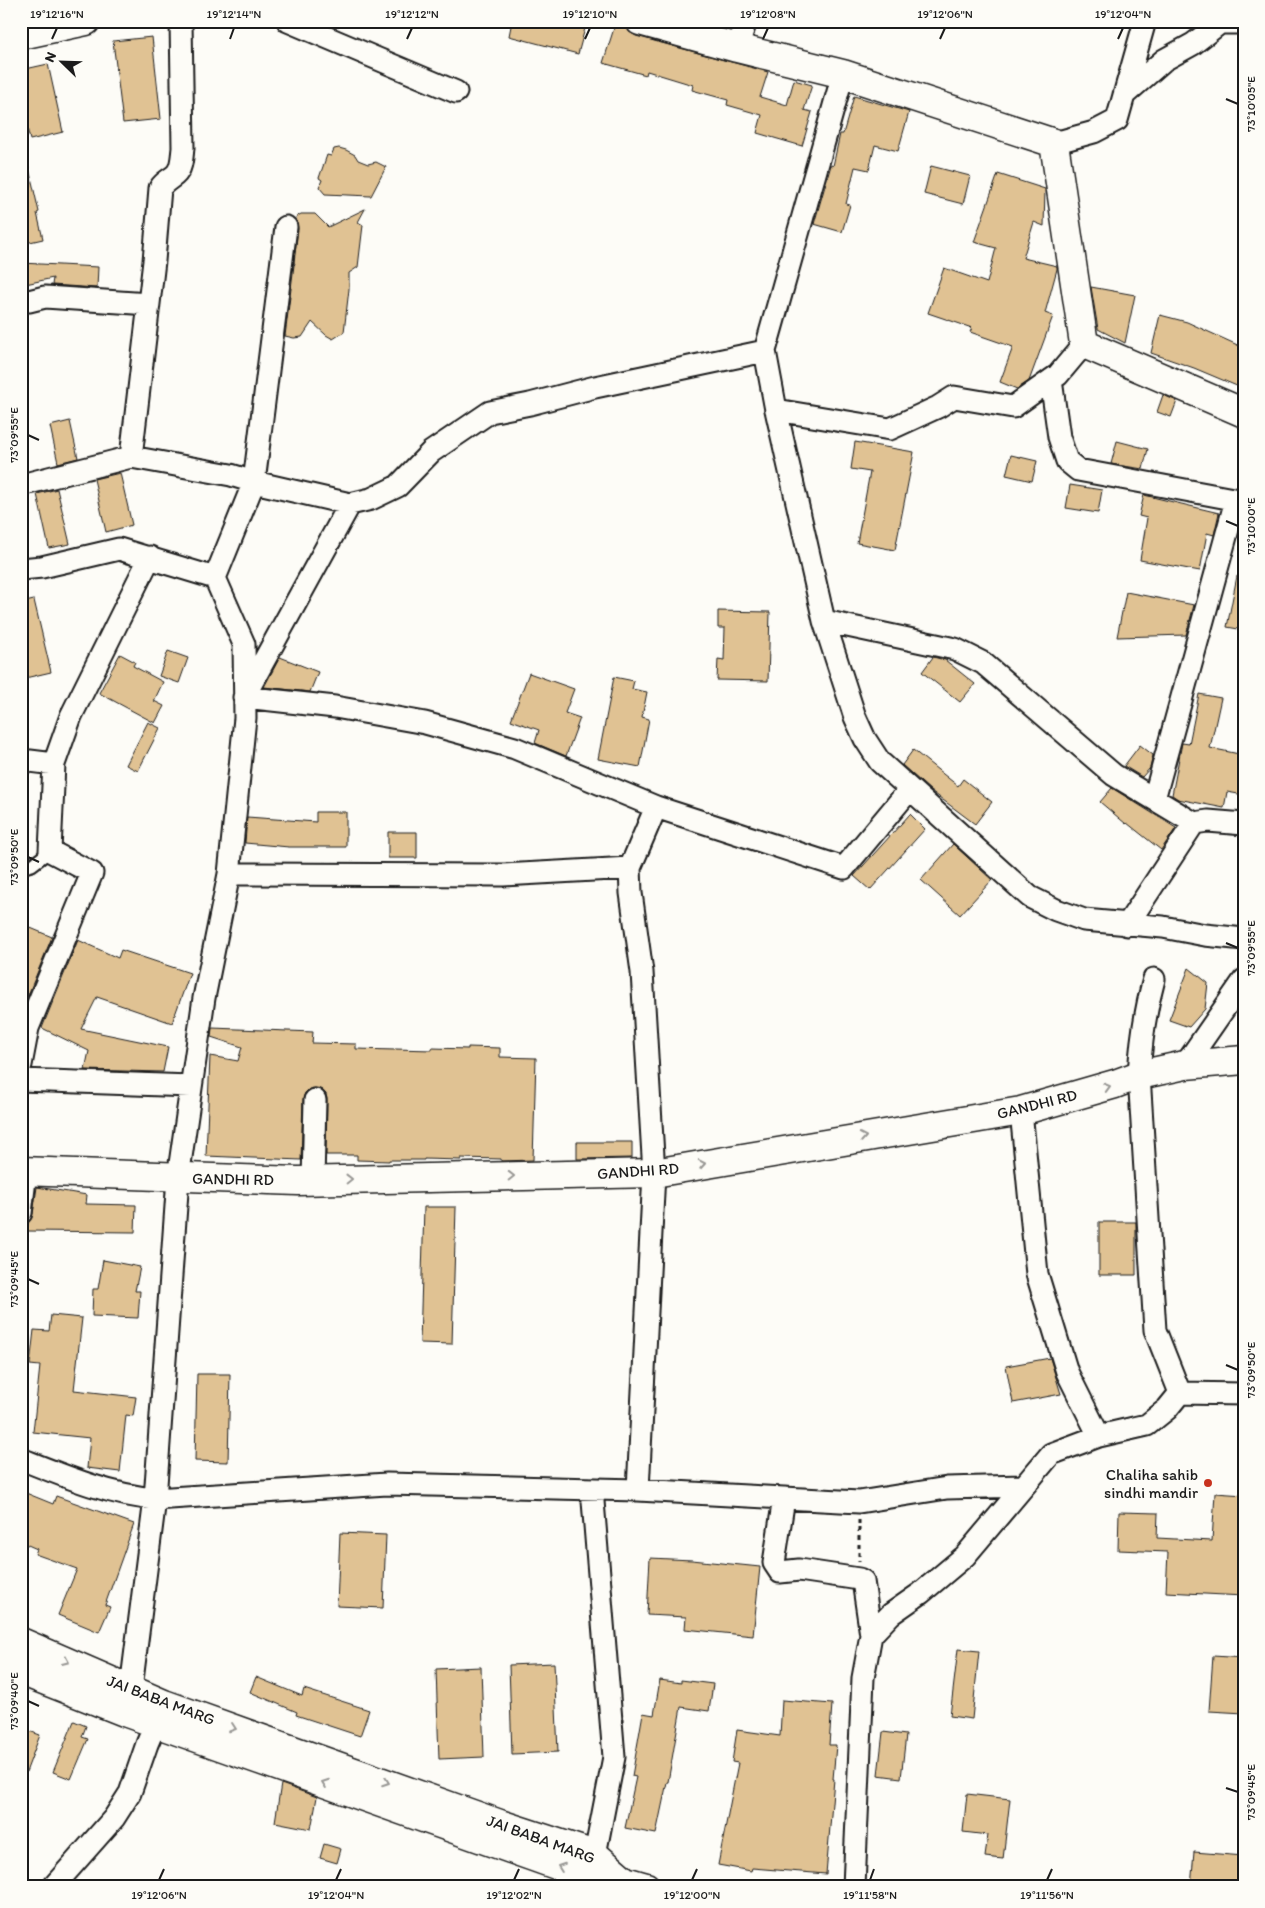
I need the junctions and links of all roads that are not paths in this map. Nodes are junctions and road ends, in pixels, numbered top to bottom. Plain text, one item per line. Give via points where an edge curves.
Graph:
1 (86, 21) edge
2 (181, 21) edge
3 (288, 21) edge
4 (640, 21) edge
5 (746, 21) edge
6 (1144, 21) edge
7 (1217, 22) edge
8 (1244, 23) edge
9 (21, 34) edge
10 (737, 48) junction
11 (843, 74) junction
12 (456, 92) dead end
13 (1124, 95) junction
14 (1054, 143) junction
15 (286, 228) dead end
16 (21, 300) edge
17 (149, 304) junction
18 (1084, 344) junction
19 (765, 351) junction
20 (1051, 380) junction
21 (776, 410) junction
22 (1244, 413) edge
23 (130, 457) junction
24 (254, 482) junction
25 (21, 485) edge
26 (1240, 501) edge
27 (350, 504) junction
28 (150, 557) junction
29 (21, 570) edge
30 (215, 578) junction
31 (824, 621) junction
32 (244, 697) junction
33 (21, 762) edge
34 (54, 764) junction
35 (910, 789) junction
36 (1154, 799) junction
37 (656, 807) junction
38 (1194, 824) junction
39 (1244, 824) edge
40 (50, 851) junction
41 (21, 868) edge
42 (630, 868) junction
43 (229, 874) junction
44 (1127, 925) junction
45 (1244, 939) edge
46 (1154, 979) dead end
47 (1244, 980) edge
48 (1244, 1060) edge
49 (21, 1065) edge
50 (1185, 1065) junction
51 (1138, 1074) junction
52 (21, 1080) edge
53 (190, 1086) junction
54 (315, 1100) dead end
55 (1021, 1111) junction
56 (23, 1171) edge
57 (654, 1173) junction
58 (178, 1178) junction
59 (314, 1180) junction
60 (21, 1213) edge
61 (1180, 1393) junction
62 (1244, 1394) edge
63 (1098, 1436) junction
64 (21, 1459) edge
65 (1023, 1486) junction
66 (592, 1489) junction
67 (638, 1490) junction
68 (784, 1498) junction
69 (155, 1499) junction
70 (871, 1635) junction
71 (21, 1642) edge
72 (21, 1671) edge
73 (130, 1701) junction
74 (160, 1713) junction
75 (593, 1866) junction
76 (636, 1884) edge
77 (53, 1887) edge
78 (854, 1887) edge

1 - 9 street
2 - 17 street via 183,148 177,174 160,188
3 - 12 street
4 - 10 street
5 - 10 street
6 - 13 street
7 - 8 street
7 - 13 street via 1193,44 1164,60
10 - 11 street
11 - 14 street
11 - 19 street
13 - 14 street via 1117,120 1094,132
14 - 18 street
15 - 24 street
16 - 17 street via 45,297
17 - 23 street
18 - 20 street
18 - 22 street
19 - 21 street
19 - 27 street via 490,412 431,452 398,486 372,499
20 - 21 street via 1013,407 954,397 890,429
20 - 26 street via 1059,437 1067,461 1078,470
21 - 31 street
23 - 24 street
23 - 25 street
24 - 27 street
24 - 30 street
26 - 36 street
27 - 32 street
28 - 29 street via 119,549
28 - 30 street
28 - 34 street via 71,716
30 - 32 street via 244,644
31 - 35 street via 854,717 865,739 880,762
31 - 36 street via 955,649 983,663 1114,775
32 - 37 street via 335,707 425,723 515,748
32 - 43 street via 245,718
33 - 34 street via 30,760
34 - 40 street
35 - 37 street via 844,868
35 - 44 street via 1030,897 1084,920
36 - 38 street
37 - 42 street
38 - 39 street via 1208,821
38 - 44 street
40 - 41 lane via 32,865
40 - 49 street via 92,873 28,1028
42 - 43 street via 502,875
42 - 57 street via 642,972
43 - 53 street
44 - 45 street
46 - 51 street via 1146,1007
47 - 50 street
48 - 50 street, GANDHI RD
50 - 51 street, GANDHI RD
55 -> 51 street, GANDHI RD
51 - 61 street via 1155,1330
52 - 53 street
53 - 58 street
54 - 59 street
57 -> 55 street, GANDHI RD
55 - 63 street via 1037,1274 1067,1372
56 - 58 street, GANDHI RD
56 - 60 street
59 -> 57 street, GANDHI RD
57 - 67 street
58 - 59 street, GANDHI RD
58 - 69 street
61 - 62 street
61 - 63 street via 1147,1425
63 - 65 street via 1050,1454
64 - 69 street via 60,1475 132,1497
65 - 68 street via 947,1488 859,1502
65 - 70 street via 965,1556 891,1614
66 - 67 street
66 - 69 street via 387,1484
66 - 75 street via 614,1757
67 - 68 street
68 - 70 street via 774,1563 777,1568 785,1573 799,1570 863,1581
69 - 73 street
70 - 78 street via 863,1678
71 -> 73 street, JAI BABA MARG
72 - 73 street, JAI BABA MARG
73 - 74 street, JAI BABA MARG
74 - 75 street, JAI BABA MARG
74 - 77 street via 130,1793 114,1818
75 - 76 street, JAI BABA MARG

